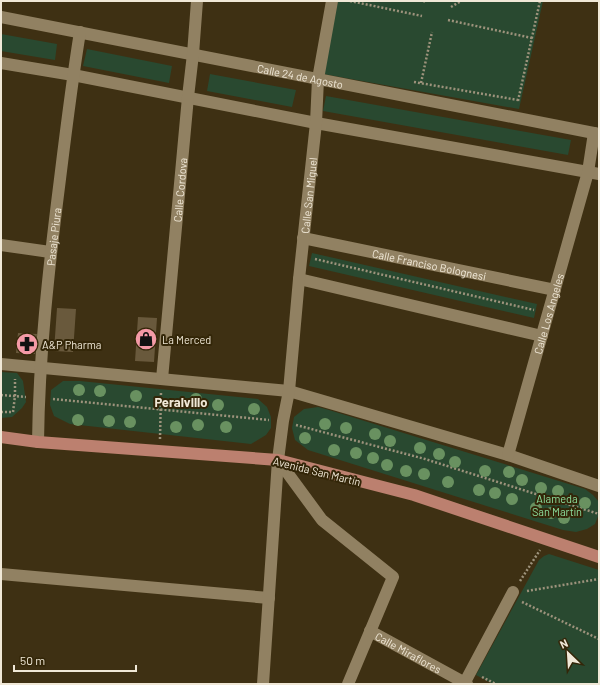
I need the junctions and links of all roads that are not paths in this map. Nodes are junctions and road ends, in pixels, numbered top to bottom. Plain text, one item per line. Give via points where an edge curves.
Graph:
1 (197, 1) edge
2 (332, 1) edge
3 (1, 16) edge
4 (80, 32) junction
5 (193, 54) junction
6 (1, 63) edge
7 (73, 75) junction
8 (318, 79) junction
9 (188, 97) junction
10 (316, 123) junction
11 (596, 134) edge
12 (594, 173) edge
13 (303, 238) junction
14 (1, 246) edge
15 (50, 252) junction
16 (298, 279) junction
17 (555, 290) junction
18 (542, 336) junction
19 (1, 364) edge
20 (41, 368) junction
21 (162, 379) junction
22 (288, 391) junction
23 (1, 437) edge
24 (38, 442) junction
25 (508, 455) junction
26 (278, 460) junction
27 (599, 486) edge
28 (599, 556) edge
29 (1, 574) edge
30 (518, 595) road end
31 (269, 598) junction
32 (370, 631) junction
33 (466, 683) edge
34 (263, 684) edge
35 (348, 684) edge

1 - 5 street, Calle Cordova
2 - 8 street, Calle San Miguel
3 - 4 street, Calle 24 de Agosto
4 - 5 street, Calle 24 de Agosto
4 - 7 street, Pasaje Piura
5 - 8 street, Calle 24 de Agosto
5 - 9 street, Calle Cordova
6 - 7 street
7 - 9 street
7 - 15 street, Pasaje Piura
8 - 10 street, Calle San Miguel
8 - 11 street, Calle 24 de Agosto
9 - 10 street
9 - 21 street, Calle Cordova
10 - 12 street
10 - 13 street, Calle San Miguel
11 - 12 street, Calle Los Angeles
12 - 17 street, Calle Los Angeles
13 - 16 street, Calle San Miguel
13 - 17 street, Calle Franciso Bolognesi
14 - 15 street
15 - 20 street, Pasaje Piura
16 - 18 street
16 - 22 street, Calle San Miguel
17 - 18 street, Calle Los Angeles
18 - 25 street, Calle Los Angeles
19 - 20 street
20 - 21 street
20 - 24 street, Pasaje Piura
21 - 22 street
22 - 25 street
22 - 26 street, Calle San Miguel
23 - 24 main road, Avenida San Martín
24 - 26 main road, Avenida San Martín
25 - 27 street
26 - 28 main road, Avenida San Martín via 414,495
26 - 31 street, Calle San Miguel
26 - 32 street via 322,520 393,577
29 - 31 street
30 - 33 street
31 - 34 street, Calle San Miguel
32 - 33 street, Calle Miraflores
32 - 35 street

